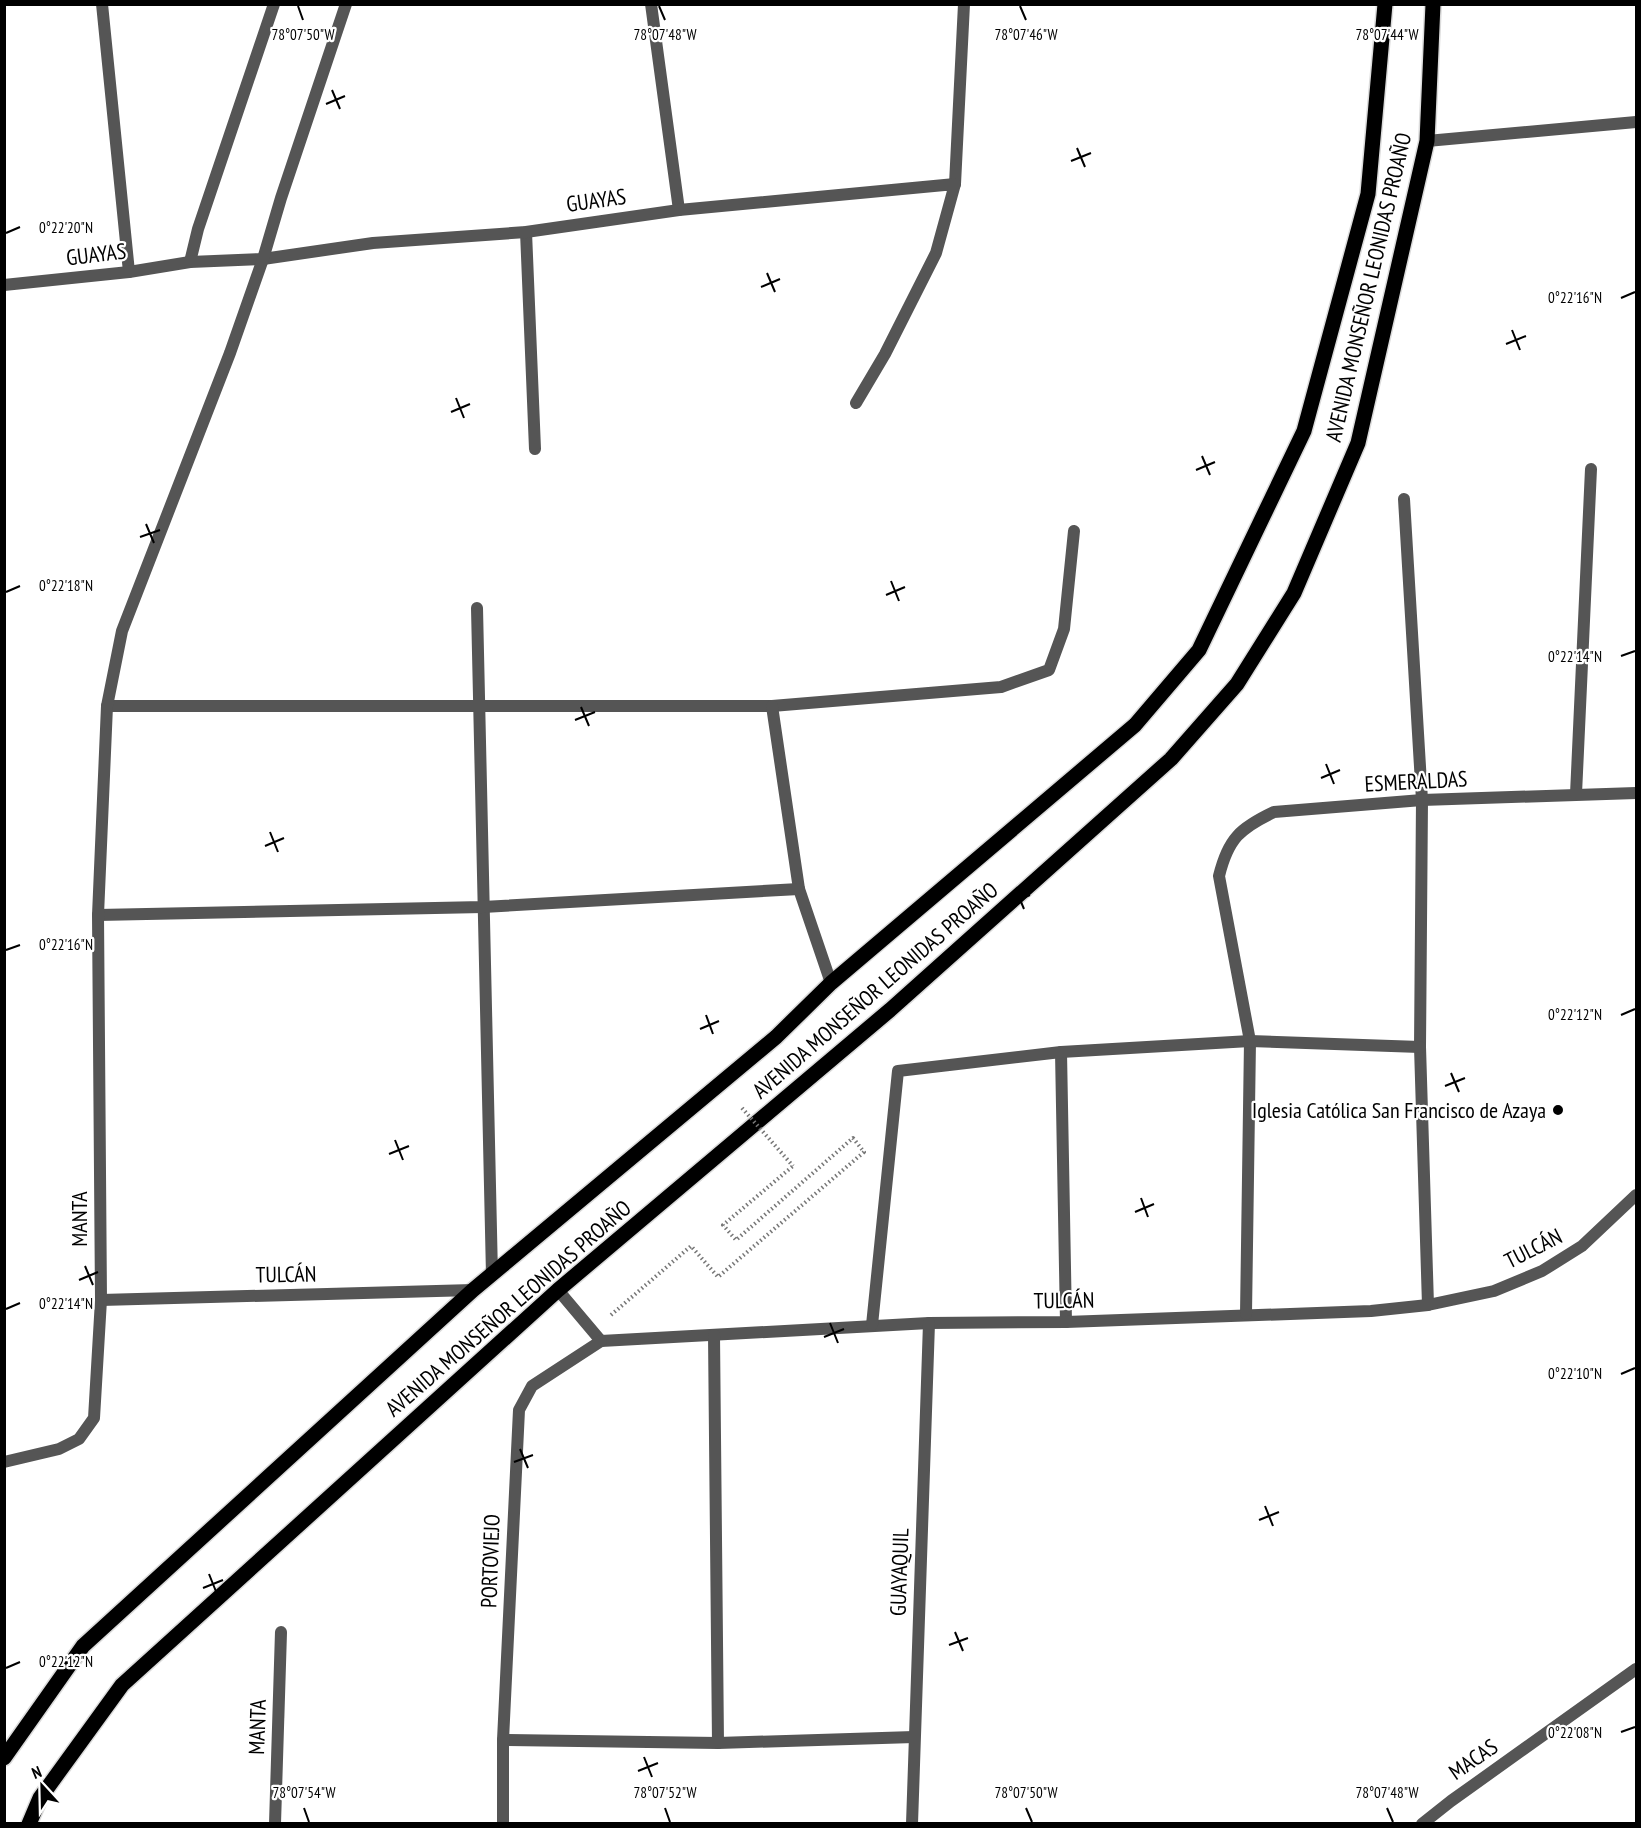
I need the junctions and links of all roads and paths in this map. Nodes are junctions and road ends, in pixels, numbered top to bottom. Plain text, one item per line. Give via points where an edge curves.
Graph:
1 (102, 4) edge
2 (274, 4) edge
3 (346, 4) edge
4 (651, 4) edge
5 (964, 4) edge
6 (1385, 4) edge
7 (1432, 4) edge
8 (1636, 122) edge
9 (1427, 141) junction
10 (955, 184) junction
11 (679, 210) junction
12 (526, 232) junction
13 (263, 260) junction
14 (190, 262) junction
15 (129, 272) junction
16 (4, 285) edge
17 (856, 403) dead end
18 (535, 449) dead end
19 (1591, 470) dead end
20 (1404, 499) dead end
21 (1074, 531) dead end
22 (477, 608) dead end
23 (107, 706) junction
24 (772, 706) junction
25 (479, 707) junction
26 (1636, 793) edge
27 (1576, 794) junction
28 (1422, 800) junction
29 (799, 889) junction
30 (483, 907) junction
31 (98, 915) junction
32 (831, 983) junction
33 (1250, 1041) junction
34 (1420, 1047) junction
35 (1061, 1052) junction
36 (742, 1108) dead end
37 (1636, 1195) edge
38 (492, 1275) junction
39 (473, 1290) junction
40 (558, 1290) junction
41 (101, 1299) junction
42 (1428, 1305) junction
43 (1246, 1314) junction
44 (1066, 1322) junction
45 (929, 1323) junction
46 (872, 1325) junction
47 (592, 1331) junction
48 (714, 1335) junction
49 (601, 1341) junction
50 (4, 1462) edge
51 (281, 1632) dead end
52 (1636, 1669) edge
53 (914, 1737) junction
54 (503, 1740) junction
55 (718, 1743) junction
56 (4, 1758) edge
57 (29, 1824) edge
58 (275, 1824) edge
59 (503, 1824) edge
60 (912, 1824) edge
61 (1422, 1824) edge

1 - 15 street
2 - 14 street
3 - 13 street, MANTA
4 - 11 street
5 - 10 street
6 - 32 main road, AVENIDA MONSEÑOR LEONIDAS PROAÑO via 1368,194 1304,431 1199,650 1135,725
7 - 9 main road, AVENIDA MONSEÑOR LEONIDAS PROAÑO
8 - 9 street
9 - 40 main road, AVENIDA MONSEÑOR LEONIDAS PROAÑO via 1358,443 1294,592 1237,684 1162,767 890,1010
10 - 11 street, GUAYAS
10 - 17 street via 936,253
11 - 12 street, GUAYAS
12 - 13 street, GUAYAS via 373,243
12 - 18 street
13 - 14 street, GUAYAS
13 - 23 street, MANTA via 122,631
14 - 15 street, GUAYAS
15 - 16 street, GUAYAS
19 - 27 street
20 - 28 street
21 - 24 street via 1065,629 1049,670 1001,687
22 - 25 street
23 - 25 street
23 - 31 street, MANTA
24 - 25 street
24 - 29 street
25 - 30 street
26 - 27 street, ESMERALDAS
27 - 28 street, ESMERALDAS
28 - 33 street, ESMERALDAS via 1274,812 1252,822 1235,838 1224,854 1219,876
28 - 34 street
29 - 30 street
29 - 32 street
30 - 31 street
30 - 38 street
31 - 41 street, MANTA
32 - 38 main road, AVENIDA MONSEÑOR LEONIDAS PROAÑO via 776,1037
33 - 34 street
33 - 35 street
33 - 43 street, ESMERALDAS
34 - 42 street
35 - 44 street
35 - 46 street via 898,1071
36 - 47 path, bridge via 793,1166 723,1226 736,1240 853,1138 864,1152 718,1277 691,1246
37 - 42 street, TULCÁN via 1582,1246 1542,1271 1494,1291
38 - 39 main road, AVENIDA MONSEÑOR LEONIDAS PROAÑO
39 - 41 street, TULCÁN
39 - 56 main road, AVENIDA MONSEÑOR LEONIDAS PROAÑO via 83,1646
40 - 47 street
40 - 57 main road, AVENIDA MONSEÑOR LEONIDAS PROAÑO via 122,1685 40,1798
41 - 50 street, MANTA via 94,1418 79,1439 59,1449
42 - 43 street, TULCÁN via 1371,1311
43 - 44 street, TULCÁN
44 - 45 street, TULCÁN
45 - 46 street, TULCÁN
45 - 53 street, GUAYAQUIL
46 - 48 street, TULCÁN
47 - 49 street
48 - 49 street, TULCÁN
48 - 55 street
49 - 54 street, PORTOVIEJO via 532,1386 519,1410
51 - 58 street, MANTA
52 - 61 street, MACAS
53 - 55 street
53 - 60 street, GUAYAQUIL
54 - 55 street
54 - 59 street, PORTOVIEJO

